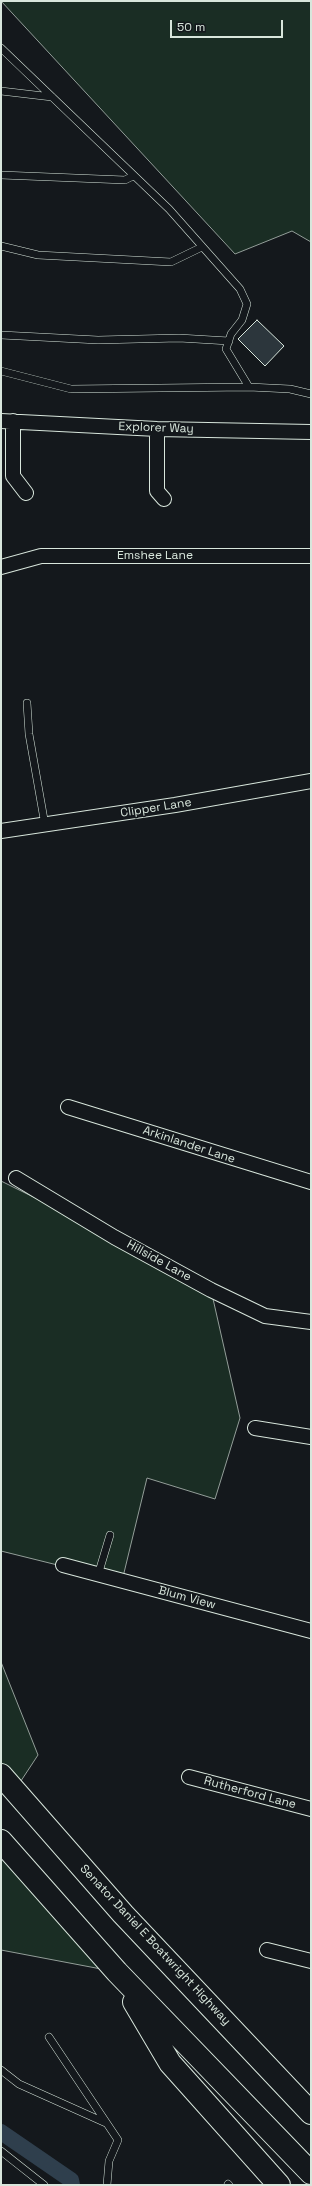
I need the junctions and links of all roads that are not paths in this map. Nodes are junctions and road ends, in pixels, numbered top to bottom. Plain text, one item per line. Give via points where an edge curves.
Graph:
1 (1, 48) edge
2 (1, 91) edge
3 (52, 97) junction
4 (1, 175) edge
5 (132, 176) junction
6 (1, 246) edge
7 (202, 247) junction
8 (1, 335) edge
9 (228, 340) junction
10 (1, 371) edge
11 (249, 387) junction
12 (311, 394) edge
13 (7, 421) edge
14 (157, 429) junction
15 (311, 432) edge
16 (26, 493) dead end
17 (164, 499) dead end
18 (311, 556) edge
19 (1, 567) edge
20 (27, 703) dead end
21 (311, 781) edge
22 (45, 825) junction
23 (1, 831) edge
24 (68, 1107) dead end
25 (16, 1178) dead end
26 (311, 1182) edge
27 (311, 1322) edge
28 (255, 1428) dead end
29 (311, 1437) edge
30 (110, 1535) dead end
31 (64, 1565) dead end
32 (98, 1574) junction
33 (311, 1631) edge
34 (1, 1775) edge
35 (189, 1777) dead end
36 (311, 1809) edge
37 (1, 1841) edge
38 (267, 1950) dead end
39 (311, 1961) edge
40 (117, 1972) junction
41 (49, 2037) dead end
42 (1, 2070) edge
43 (311, 2113) edge
44 (107, 2124) junction
45 (1, 2151) edge
46 (311, 2174) edge
47 (44, 2185) edge
48 (106, 2185) edge
49 (279, 2185) edge

1 - 3 lane
2 - 3 lane
3 - 5 lane
4 - 5 lane via 125,180
5 - 7 lane via 169,209
6 - 7 lane via 38,255 171,262
7 - 9 lane via 240,289 247,304 242,320
8 - 9 lane via 98,340
9 - 11 lane via 226,349
10 - 11 lane via 71,389
11 - 12 lane via 290,389
13 - 14 street, Explorer Way
13 - 16 street via 13,476
14 - 15 street, Explorer Way
14 - 17 street via 157,491
18 - 19 street, Emshee Lane via 41,556
20 - 22 lane via 29,734
21 - 22 street, Clipper Lane
22 - 23 street, Clipper Lane
24 - 26 street, Arkinlander Lane
25 - 27 street, Hillside Lane via 114,1237 264,1316
28 - 29 street
30 - 32 lane
31 - 32 street, Blum View
32 - 33 street, Blum View
34 - 43 highway, Senator Daniel E Boatwright Highway via 123,1914
35 - 36 street, Rutherford Lane
37 - 40 highway
38 - 39 street
40 - 46 highway
40 - 49 highway via 170,2063
41 - 44 lane
42 - 44 lane via 19,2084
44 - 48 lane via 118,2140 109,2162
45 - 47 lane

